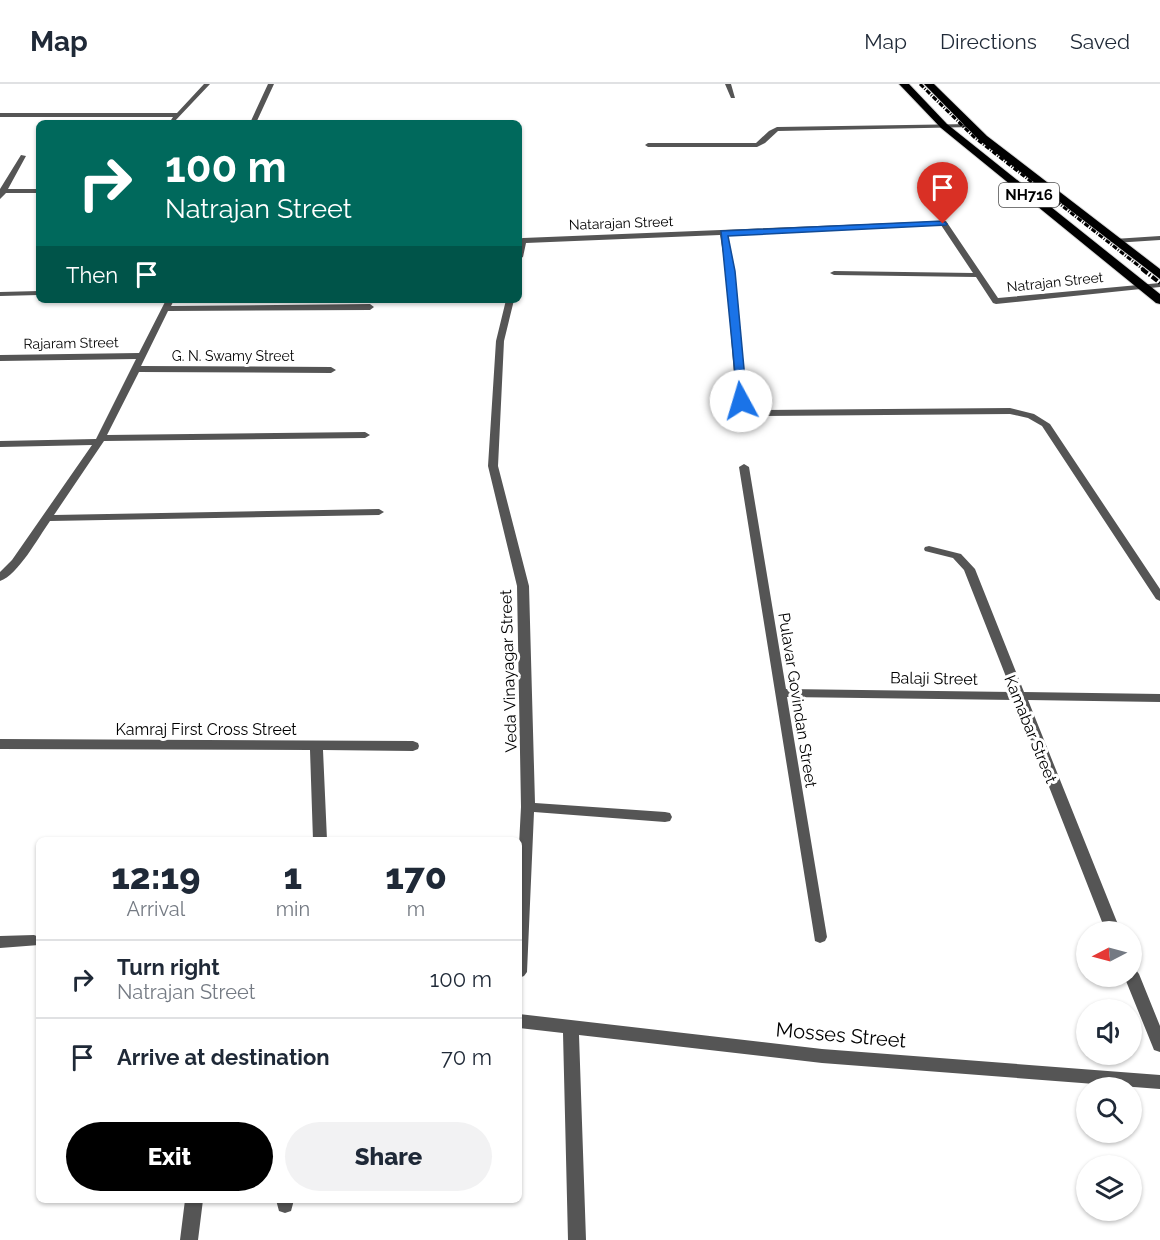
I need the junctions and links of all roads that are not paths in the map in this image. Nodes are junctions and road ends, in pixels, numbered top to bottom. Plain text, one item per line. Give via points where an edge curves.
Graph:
1 (207, 84) edge
2 (271, 84) edge
3 (728, 84) edge
4 (904, 84) edge
5 (928, 84) edge
6 (733, 98) dead end
7 (0, 115) edge
8 (178, 115) junction
9 (174, 120) edge
10 (254, 120) edge
11 (944, 126) junction
12 (970, 126) junction
13 (648, 145) dead end
14 (23, 156) dead end
15 (36, 190) edge
16 (1, 193) edge
17 (724, 233) junction
18 (1160, 238) edge
19 (522, 241) edge
20 (1114, 241) junction
21 (834, 273) dead end
22 (978, 274) junction
23 (1160, 275) edge
24 (1160, 285) edge
25 (1142, 287) junction
26 (36, 293) edge
27 (0, 294) edge
28 (1160, 300) edge
29 (168, 303) edge
30 (509, 303) edge
31 (370, 308) dead end
32 (165, 309) junction
33 (142, 356) junction
34 (0, 358) edge
35 (136, 369) junction
36 (331, 370) dead end
37 (365, 435) dead end
38 (100, 440) junction
39 (0, 444) edge
40 (744, 467) dead end
41 (379, 512) dead end
42 (45, 518) junction
43 (928, 549) dead end
44 (0, 578) edge
45 (1160, 597) edge
46 (780, 693) junction
47 (1018, 696) junction
48 (1160, 698) edge
49 (0, 744) edge
50 (316, 746) junction
51 (412, 746) dead end
52 (528, 807) junction
53 (665, 818) dead end
54 (321, 837) edge
55 (522, 917) edge
56 (1110, 921) edge
57 (820, 937) dead end
58 (34, 941) dead end
59 (0, 942) edge
60 (1136, 987) edge
61 (522, 1021) edge
62 (571, 1027) junction
63 (1160, 1045) edge
64 (1160, 1082) edge
65 (194, 1203) edge
66 (189, 1240) edge
67 (577, 1240) edge

1 - 8 street
2 - 10 street
3 - 6 street
4 - 11 highway, NH716
5 - 12 highway
7 - 8 street
8 - 9 street
11 - 12 street
11 - 13 street via 777,129 757,145
11 - 25 highway, NH716
12 - 20 highway
14 - 16 street
15 - 16 street
17 - 19 street, Natarajan Street
17 - 22 street, Natrajan Street via 943,224
17 - 45 street via 741,401 747,409 763,413 1010,411 1031,416 1045,424
18 - 20 street
20 - 23 highway
21 - 22 street
22 - 25 street, Natrajan Street via 996,301
24 - 25 street
25 - 28 highway, NH716
26 - 27 street
29 - 32 street
30 - 52 street, Veda Vinayagar Street via 500,341 493,466 523,586
31 - 32 street
32 - 33 street
33 - 34 street, Rajaram Street
33 - 35 street
35 - 36 street, G. N. Swamy Street
35 - 38 street
37 - 38 street
38 - 39 street
38 - 42 street
40 - 46 street, Pulavar Govindan Street
41 - 42 street
42 - 44 street via 16,562
43 - 47 street, Kamabar Street via 957,556 969,568
46 - 47 street, Balaji Street
46 - 57 street, Pulavar Govindan Street
47 - 48 street, Balaji Street
47 - 56 street, Kamabar Street
49 - 50 street, Kamraj First Cross Street
50 - 51 street, Kamraj First Cross Street
50 - 54 street
52 - 53 street
52 - 55 street, Veda Vinayagar Street
58 - 59 street
60 - 63 street
61 - 62 street, Mosses Street
62 - 64 street, Mosses Street via 844,1058
62 - 67 street
65 - 66 street

